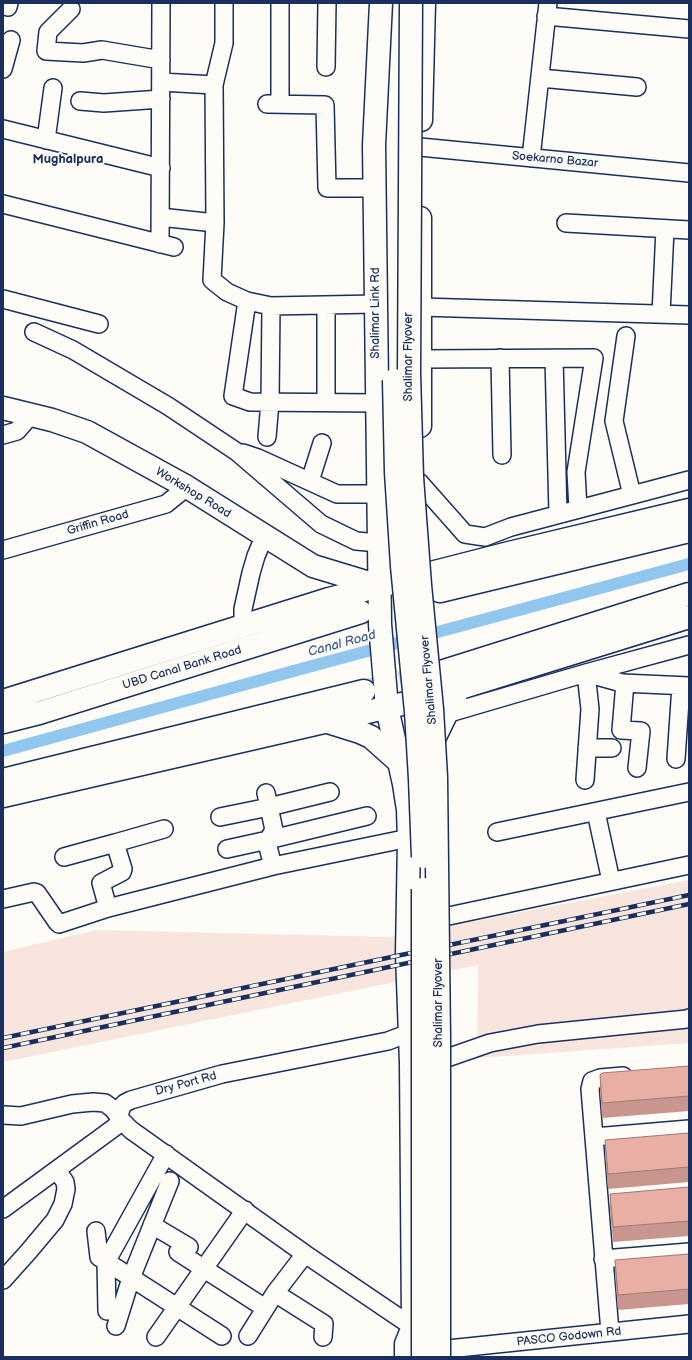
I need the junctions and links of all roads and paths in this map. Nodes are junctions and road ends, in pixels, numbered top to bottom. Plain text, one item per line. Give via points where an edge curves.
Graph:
1 (9, 3) edge
2 (161, 3) edge
3 (224, 3) edge
4 (280, 3) edge
5 (327, 3) edge
6 (381, 3) edge
7 (397, 3) edge
8 (411, 3) edge
9 (424, 3) edge
10 (3, 6) edge
11 (71, 10) dead end
12 (547, 10) edge
13 (689, 29) edge
14 (11, 40) dead end
15 (161, 60) junction
16 (326, 67) dead end
17 (3, 69) edge
18 (540, 78) junction
19 (161, 82) junction
20 (214, 85) junction
21 (637, 87) dead end
22 (54, 88) dead end
23 (161, 99) junction
24 (80, 101) dead end
25 (3, 129) edge
26 (46, 140) junction
27 (420, 147) junction
28 (531, 158) junction
29 (161, 168) junction
30 (689, 173) edge
31 (375, 188) junction
32 (3, 204) edge
33 (160, 217) junction
34 (215, 223) junction
35 (566, 223) dead end
36 (665, 229) junction
37 (689, 230) edge
38 (3, 299) edge
39 (247, 301) junction
40 (376, 304) junction
41 (326, 305) junction
42 (271, 306) junction
43 (421, 307) junction
44 (661, 314) junction
45 (689, 315) edge
46 (99, 324) dead end
47 (34, 332) dead end
48 (626, 336) dead end
49 (500, 358) junction
50 (554, 358) junction
51 (421, 359) junction
52 (270, 402) junction
53 (326, 402) junction
54 (377, 403) junction
55 (3, 408) edge
56 (31, 415) junction
57 (3, 435) edge
58 (267, 437) dead end
59 (322, 443) dead end
60 (237, 452) junction
61 (502, 455) dead end
62 (689, 480) edge
63 (310, 481) junction
64 (419, 482) junction
65 (187, 487) junction
66 (378, 494) junction
67 (632, 495) junction
68 (578, 509) junction
69 (689, 510) edge
70 (558, 514) junction
71 (689, 531) edge
72 (264, 536) junction
73 (485, 537) junction
74 (379, 543) junction
75 (3, 550) edge
76 (490, 558) junction
77 (422, 575) junction
78 (379, 586) junction
79 (440, 591) dead end
80 (689, 594) edge
81 (361, 612) dead end
82 (689, 617) edge
83 (243, 626) junction
84 (689, 645) edge
85 (435, 669) junction
86 (586, 673) junction
87 (625, 683) junction
88 (685, 686) edge
89 (459, 688) junction
90 (364, 691) tunnel mouth
91 (428, 698) junction
92 (3, 701) edge
93 (387, 708) junction
94 (446, 714) junction
95 (326, 721) junction
96 (3, 722) edge
97 (432, 743) junction
98 (588, 748) junction
99 (612, 748) dead end
100 (676, 759) dead end
101 (399, 762) junction
102 (637, 768) dead end
103 (3, 780) edge
104 (585, 780) dead end
105 (330, 792) dead end
106 (689, 792) edge
107 (3, 796) edge
108 (268, 800) junction
109 (596, 812) junction
110 (367, 816) dead end
111 (220, 818) dead end
112 (164, 829) dead end
113 (497, 832) dead end
114 (409, 838) junction
115 (268, 840) junction
116 (115, 843) junction
117 (227, 849) dead end
118 (64, 857) dead end
119 (689, 865) edge
120 (273, 866) junction
121 (611, 881) junction
122 (3, 899) edge
123 (108, 908) junction
124 (444, 917) junction
125 (444, 943) junction
126 (407, 947) junction
127 (689, 1018) edge
128 (410, 1033) junction
129 (444, 1059) junction
130 (637, 1075) edge
131 (3, 1115) edge
132 (120, 1118) junction
133 (689, 1129) edge
134 (594, 1137) junction
135 (166, 1154) junction
136 (57, 1170) junction
137 (170, 1181) dead end
138 (3, 1209) edge
139 (245, 1210) junction
140 (152, 1225) junction
141 (96, 1230) dead end
142 (689, 1252) edge
143 (305, 1254) junction
144 (603, 1259) junction
145 (106, 1262) junction
146 (203, 1268) junction
147 (131, 1278) junction
148 (3, 1280) edge
149 (275, 1293) junction
150 (176, 1307) junction
151 (265, 1308) junction
152 (107, 1311) dead end
153 (689, 1324) edge
154 (116, 1326) dead end
155 (413, 1327) junction
156 (610, 1332) junction
157 (222, 1336) dead end
158 (248, 1336) dead end
159 (156, 1337) dead end
160 (323, 1337) dead end
161 (445, 1354) edge
162 (406, 1357) edge
163 (423, 1357) edge

1 - 10 street via 8,7
2 - 15 street
3 - 20 street via 224,43
4 - 31 street via 274,104 325,105 327,188
5 - 16 street
6 - 31 main road, Shalimar Link Rd via 374,145
7 - 163 main road, Shalimar Flyover, bridge via 395,449 421,795
8 - 161 main road, Shalimar Flyover, bridge via 409,373 412,485 436,777
9 - 27 main road
11 - 15 street via 48,32 46,51 83,54 102,50
12 - 13 street
12 - 18 street
14 - 17 street
15 - 19 street
18 - 21 street
18 - 28 street
19 - 20 street
19 - 23 street
20 - 34 street
22 - 26 street
23 - 24 street via 104,103
23 - 29 street
25 - 26 street
26 - 29 street
27 - 28 street, Soekarno Bazar
27 - 43 main road
28 - 30 street, Soekarno Bazar
29 - 33 street
31 - 40 main road, Shalimar Link Rd
32 - 33 street via 167,245
33 - 34 street
34 - 39 street via 212,280 227,292
35 - 36 street
36 - 37 street
36 - 44 street
38 - 46 street
39 - 42 street
39 - 52 street via 233,396 250,402
40 - 41 street
40 - 54 main road, Shalimar Link Rd
41 - 42 street
41 - 53 street
42 - 52 street
43 - 44 street
43 - 51 main road
44 - 45 street
47 - 60 street via 72,350 168,406
48 - 67 street via 614,421
49 - 50 street
49 - 51 street
49 - 61 street
50 - 68 street via 594,358 576,472
50 - 70 street
51 - 64 main road
52 - 53 street
52 - 58 street
53 - 54 street
54 - 66 main road, Shalimar Link Rd
55 - 56 main road, Workshop Road
56 - 57 street via 17,431
56 - 65 main road, Workshop Road via 87,432
59 - 63 street
60 - 63 street via 258,458
60 - 74 street via 321,524 356,541
62 - 67 street
63 - 66 street via 337,494
64 - 73 street via 465,534
64 - 77 main road
65 - 72 main road, Workshop Road
65 - 75 street, Griffin Road via 166,504
66 - 74 main road, Shalimar Link Rd
67 - 68 street
68 - 70 street
69 - 76 main road
70 - 73 street
71 - 79 main road
72 - 78 main road, Workshop Road via 313,566
72 - 83 street via 251,572 243,610
73 - 76 street
74 - 78 main road, Shalimar Link Rd
76 - 77 main road
77 - 78 main road
77 - 85 main road, bridge via 422,605
78 - 83 main road
78 - 93 main road, Shalimar Link Rd
80 - 85 main road
81 - 96 main road, UBD Canal Bank Road
82 - 89 main road
83 - 92 main road
84 - 86 street
85 - 91 main road
86 - 87 street
86 - 94 street
86 - 98 street via 590,710
87 - 88 street
87 - 102 street via 621,730 641,731
88 - 100 street
89 - 91 main road
89 - 94 main road
90 - 103 main road
91 - 93 main road
91 - 97 main road
93 - 95 main road
93 - 101 main road, Shalimar Link Rd
94 - 97 main road
95 - 101 main road via 371,737
95 - 107 main road
97 - 124 main road
98 - 99 street
98 - 104 street
101 - 114 main road, Shalimar Link Rd via 408,810
105 - 108 street
106 - 109 street
108 - 111 street
108 - 115 street via 274,830
109 - 113 street
109 - 121 street
110 - 115 street
112 - 116 street
114 - 120 street
114 - 126 main road, Shalimar Link Rd
115 - 117 street
115 - 120 street
116 - 118 street
116 - 123 street via 123,870 101,883
119 - 121 street
120 - 123 street
121 - 124 street
122 - 123 street via 37,893 59,924
124 - 125 main road
125 - 126 main road
125 - 129 main road
126 - 128 main road, Shalimar Link Rd
127 - 129 street via 538,1034 490,1043
128 - 132 street, Dry Port Rd via 388,1041 222,1074 138,1097 122,1106
128 - 155 main road, Shalimar Link Rd
129 - 161 main road
130 - 134 street via 592,1081 590,1089
131 - 132 street via 21,1116 72,1104 100,1102 109,1105
132 - 135 street via 131,1130
132 - 136 street, Dry Port Rd via 116,1127
133 - 134 street
134 - 144 street
135 - 139 street
135 - 145 street
136 - 138 street, Dry Port Rd
136 - 148 street via 65,1182 63,1204 55,1220
137 - 140 street
139 - 143 street
139 - 146 street
140 - 146 street via 184,1249
140 - 147 street
141 - 145 street via 98,1257
142 - 144 street
143 - 149 street
143 - 155 street
144 - 156 street
145 - 147 street
145 - 152 street
146 - 150 street
146 - 151 street
147 - 150 street
147 - 154 street
149 - 151 street
149 - 160 street via 324,1324
150 - 157 street
150 - 159 street
151 - 158 street
153 - 156 street, PASCO Godown Rd
155 - 161 street
155 - 162 main road via 406,1344
156 - 161 street, PASCO Godown Rd

